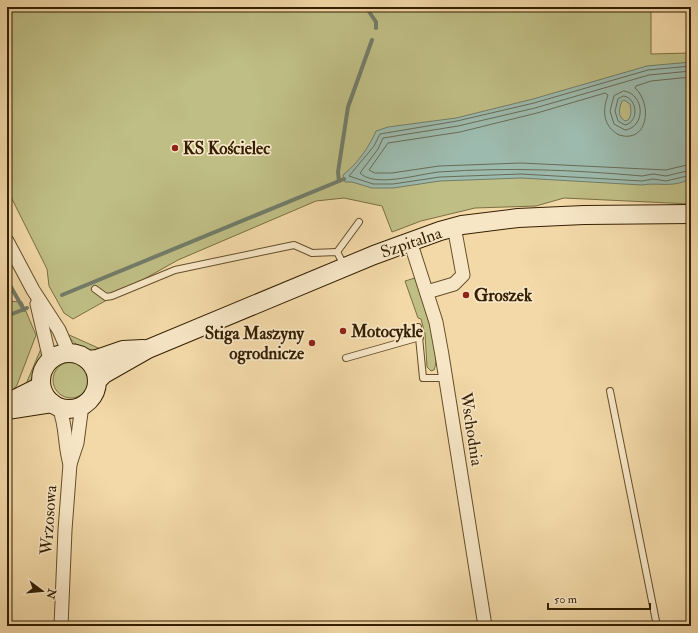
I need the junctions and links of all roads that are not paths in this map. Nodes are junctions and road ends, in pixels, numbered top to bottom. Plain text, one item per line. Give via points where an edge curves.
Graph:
1 (691, 214) edge
2 (359, 222) dead end
3 (456, 237) dead end
4 (7, 241) edge
5 (410, 241) junction
6 (341, 259) junction
7 (95, 289) dead end
8 (33, 290) junction
9 (426, 292) junction
10 (418, 327) dead end
11 (420, 337) junction
12 (148, 348) junction
13 (69, 353) junction
14 (346, 358) dead end
15 (50, 360) junction
16 (88, 360) junction
17 (446, 378) junction
18 (99, 379) junction
19 (41, 386) junction
20 (610, 392) dead end
21 (7, 403) edge
22 (56, 405) junction
23 (82, 405) junction
24 (7, 410) edge
25 (70, 464) junction
26 (61, 626) edge
27 (485, 626) edge
28 (657, 626) edge

1 - 5 main road, Szpitalna via 518,218 462,225
2 - 6 lane
3 - 9 street via 463,275 454,284
4 - 8 street
5 - 6 main road, Szpitalna
5 - 9 street, Wschodnia
6 - 7 lane via 312,253 294,245 175,270 112,296 106,297
6 - 12 main road, Szpitalna
8 - 13 street via 59,330
8 - 15 street via 46,335
9 - 17 street, Wschodnia via 436,322
10 - 11 lane
11 - 14 lane
11 - 17 lane via 424,378
12 - 16 main road, Szpitalna via 123,350
12 - 18 main road, Szpitalna
13 - 15 main road via 58,354
13 - 16 main road
15 - 19 main road via 42,372
16 - 18 main road
17 - 27 street, Wschodnia
18 - 23 main road via 94,394
19 - 21 main road
19 - 22 main road via 46,397
20 - 28 lane
22 - 23 main road via 72,410
22 - 24 main road
22 - 25 street, Wrzosowa via 65,423 66,451
23 - 25 street, Wrzosowa via 77,443
25 - 26 street, Wrzosowa

